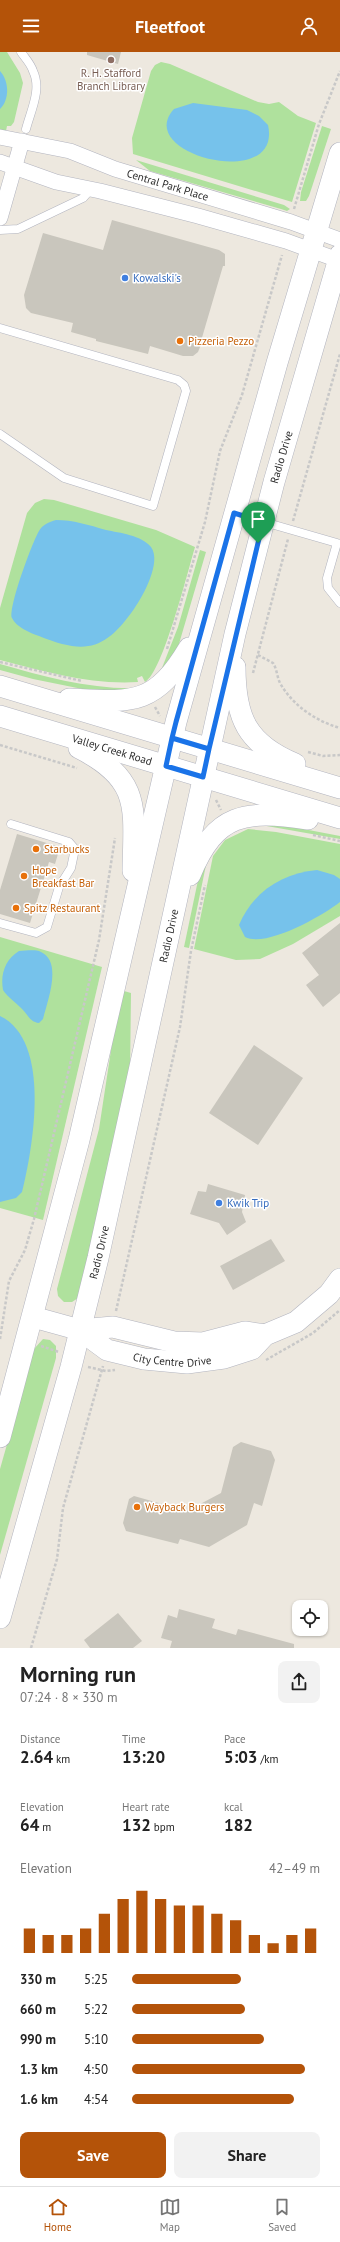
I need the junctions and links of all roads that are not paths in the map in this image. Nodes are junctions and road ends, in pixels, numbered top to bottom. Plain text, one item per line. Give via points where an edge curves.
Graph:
1 (22, 52) edge
2 (24, 135) junction
3 (0, 137) edge
4 (340, 153) edge
5 (0, 162) edge
6 (15, 168) junction
7 (90, 190) junction
8 (0, 218) edge
9 (0, 230) edge
10 (313, 240) junction
11 (339, 251) edge
12 (0, 328) edge
13 (0, 434) edge
14 (234, 513) junction
15 (263, 522) junction
16 (340, 603) edge
17 (202, 626) junction
18 (235, 634) junction
19 (0, 686) edge
20 (38, 698) junction
21 (0, 716) edge
22 (39, 727) junction
23 (172, 738) junction
24 (209, 749) junction
25 (166, 766) junction
26 (203, 777) junction
27 (340, 783) edge
28 (340, 788) edge
29 (340, 818) edge
30 (340, 823) edge
31 (11, 824) dead end
32 (133, 911) junction
33 (171, 922) junction
34 (0, 923) edge
35 (340, 1280) edge
36 (34, 1317) junction
37 (80, 1330) junction
38 (0, 1437) edge
39 (0, 1618) edge

1 - 2 lane via 37,81
2 - 3 street, Central Park Place
2 - 6 street
2 - 10 street, Central Park Place
4 - 10 main road
5 - 6 street, Central Park Place
6 - 7 street, Central Park Place
6 - 8 street
7 - 9 lane via 83,198 18,229
7 - 10 street, Central Park Place via 198,216 286,241
10 - 11 street, Central Park Place
10 - 11 street, Central Park Place
10 - 14 main road
11 - 15 main road, Radio Drive
12 - 13 lane via 178,380 186,391 153,506 64,478
14 - 15 lane
14 - 17 main road
15 - 16 lane via 336,542 327,578 328,588
15 - 18 main road, Radio Drive
17 - 20 main road via 172,675 144,696 117,701
17 - 23 main road
18 - 24 main road, Radio Drive
18 - 27 main road via 236,699 250,734 276,756
19 - 20 main road
20 - 23 main road
21 - 22 main road, Valley Creek Road
22 - 25 main road, Valley Creek Road
22 - 32 main road via 100,759 116,772 126,786 133,814
23 - 24 main road
23 - 25 main road
24 - 26 main road, Radio Drive
24 - 28 main road
25 - 26 main road, Valley Creek Road
25 - 32 main road
26 - 29 main road, Valley Creek Road
26 - 33 main road, Radio Drive
30 - 33 main road via 261,815 240,818 224,826 202,849
31 - 34 lane via 69,842 75,849 71,868 59,887 46,927 36,933
32 - 36 main road via 81,1133
33 - 37 main road, Radio Drive via 119,1167
35 - 37 main road, City Centre Drive via 329,1294 296,1322 265,1335 252,1349 203,1362 179,1363 144,1359 107,1350
36 - 37 main road, City Centre Drive
36 - 38 main road
37 - 39 main road, Radio Drive

